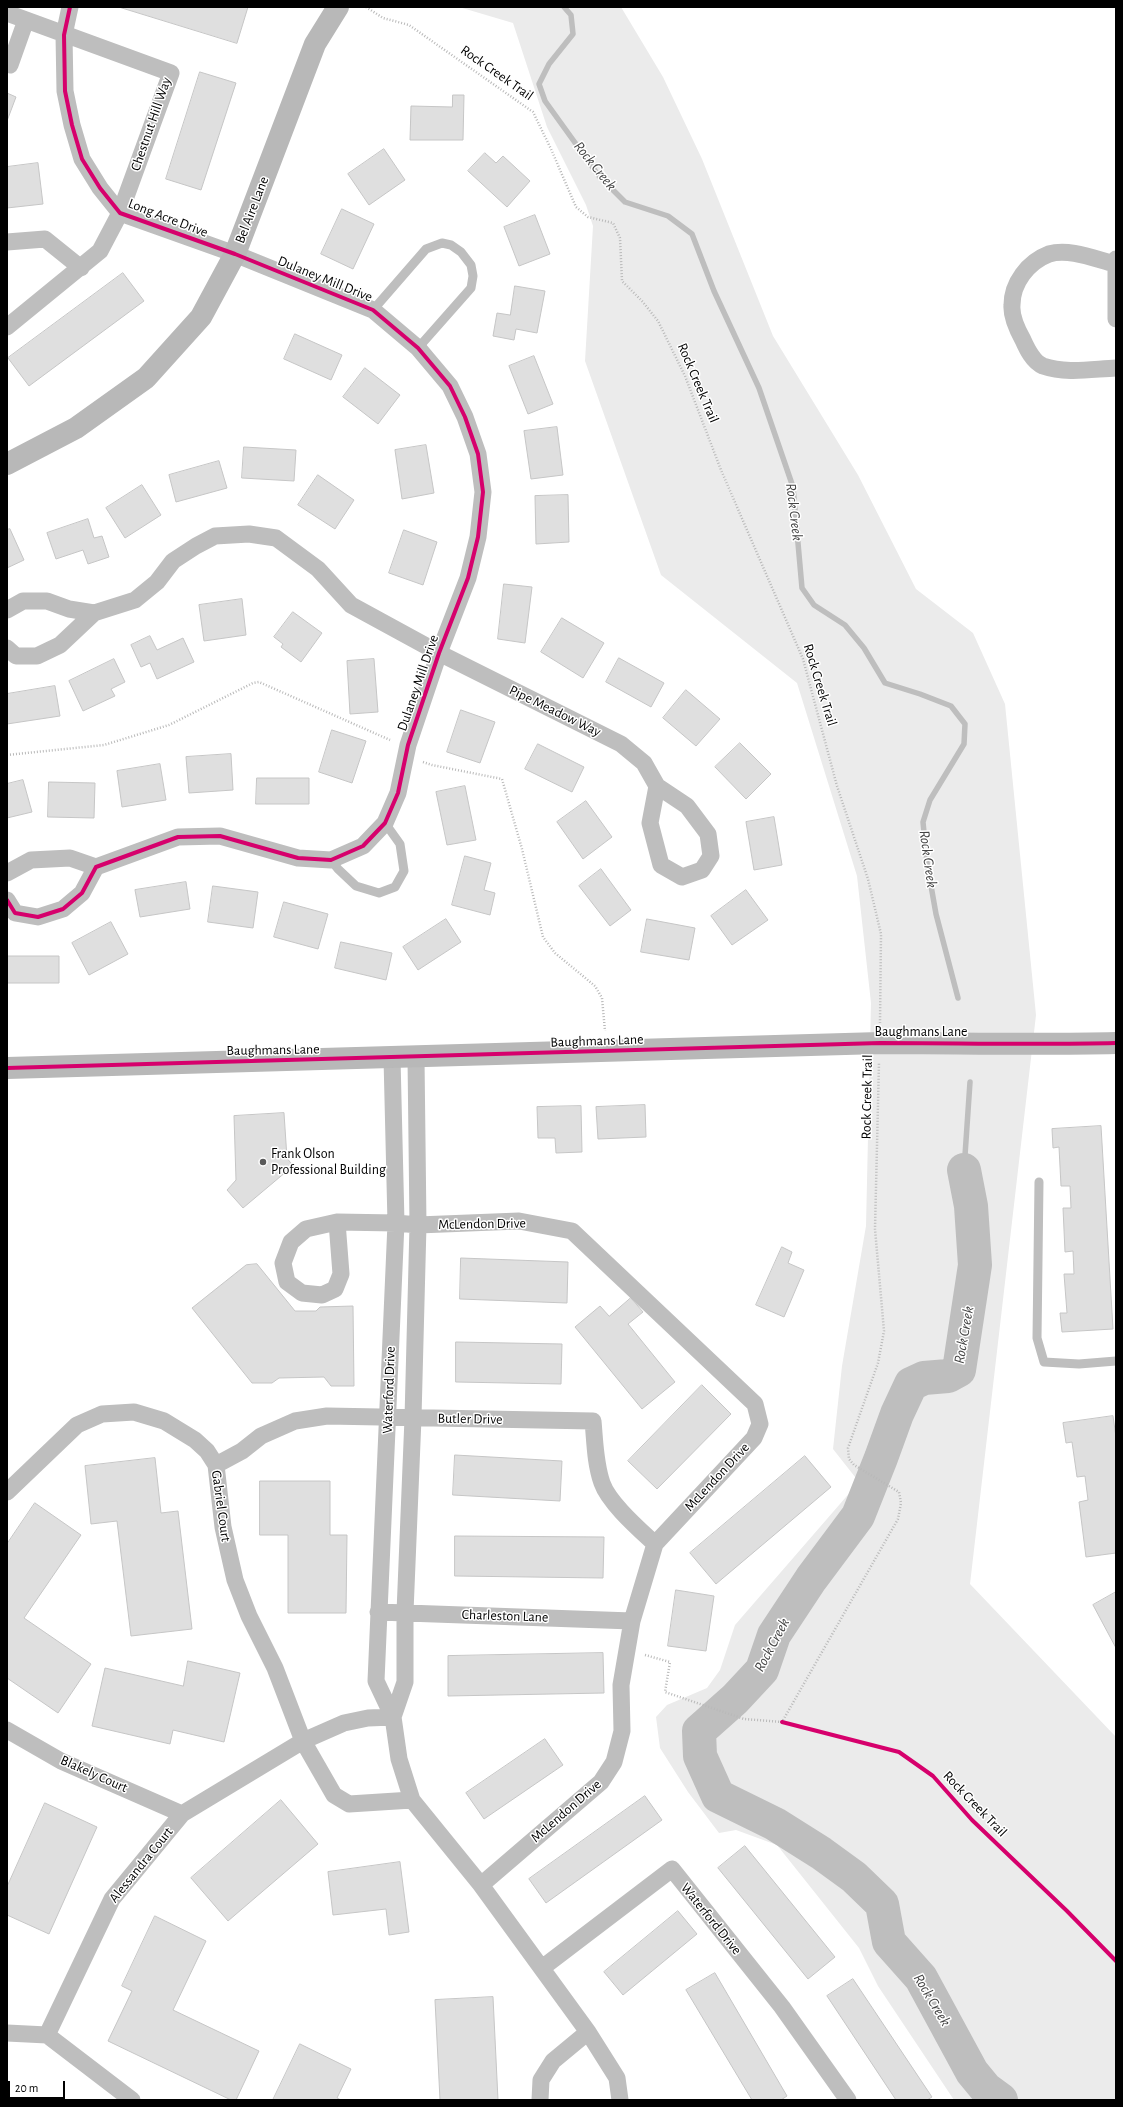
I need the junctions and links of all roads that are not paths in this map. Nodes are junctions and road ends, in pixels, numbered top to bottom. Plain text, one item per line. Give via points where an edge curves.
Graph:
1 (70, 7) edge
2 (338, 7) edge
3 (7, 13) edge
4 (26, 20) junction
5 (64, 35) junction
6 (7, 64) edge
7 (120, 213) junction
8 (7, 242) edge
9 (235, 254) junction
10 (1116, 261) edge
11 (81, 268) junction
12 (373, 310) junction
13 (1116, 319) edge
14 (7, 327) edge
15 (418, 348) junction
16 (1116, 368) edge
17 (7, 464) edge
18 (7, 610) edge
19 (94, 613) junction
20 (7, 648) edge
21 (439, 653) junction
22 (657, 786) junction
23 (385, 823) junction
24 (331, 860) junction
25 (96, 867) junction
26 (7, 873) edge
27 (7, 900) edge
28 (1116, 1043) edge
29 (392, 1058) junction
30 (416, 1058) junction
31 (7, 1068) edge
32 (1040, 1182) dead end
33 (338, 1222) junction
34 (396, 1223) junction
35 (418, 1225) junction
36 (1116, 1361) edge
37 (389, 1416) junction
38 (413, 1418) junction
39 (216, 1465) junction
40 (7, 1492) edge
41 (655, 1544) junction
42 (378, 1612) junction
43 (405, 1612) junction
44 (632, 1621) junction
45 (393, 1717) junction
46 (7, 1730) edge
47 (303, 1741) junction
48 (412, 1800) junction
49 (182, 1814) junction
50 (481, 1885) junction
51 (542, 1968) junction
52 (588, 2032) junction
53 (7, 2033) edge
54 (47, 2035) junction
55 (132, 2100) edge
56 (540, 2100) edge
57 (620, 2100) edge
58 (848, 2100) edge

1 - 5 street, Long Acre Drive
2 - 9 main road, Bel Aire Lane via 315,44
3 - 4 street
4 - 5 street
4 - 6 street via 10,65
5 - 7 street, Long Acre Drive via 65,91 82,158 100,188
5 - 7 street, Chestnut Hill Way via 171,73
7 - 9 street, Long Acre Drive
7 - 11 street via 100,252
8 - 11 street via 44,239
9 - 12 street, Dulaney Mill Drive
9 - 17 main road, Bel Aire Lane via 201,317 146,378 76,428
10 - 13 street
10 - 16 street via 1068,252 1049,254 1031,264 1018,280 1012,306 1028,352 1042,366 1070,371
11 - 14 street
12 - 15 street, Dulaney Mill Drive
12 - 15 lane via 426,249 442,243 451,245 461,252 471,265 473,276 470,288
15 - 21 street, Dulaney Mill Drive via 450,386 465,417 478,454 483,492 478,537 468,578
18 - 19 street via 22,601 47,601 69,609
19 - 20 street via 60,645 37,656 16,656
19 - 21 street, Pipe Meadow Way via 135,600 157,582 173,561 215,536 249,534 276,538 318,569 351,605
21 - 22 street, Pipe Meadow Way via 621,744 644,763
21 - 23 street, Dulaney Mill Drive via 408,745 398,793
22 - 22 street, Pipe Meadow Way via 650,823 661,865 682,877 702,870 711,856 708,834 687,806
23 - 24 street, Dulaney Mill Drive via 363,846
23 - 24 lane via 400,844 404,871 395,886 379,893 356,886
24 - 25 street, Dulaney Mill Drive via 298,858 220,836 178,837
25 - 26 street via 70,858 31,860
25 - 27 street via 82,893 63,909 38,917 15,913
28 - 30 main road, Baughmans Lane via 880,1043
29 - 30 main road, Baughmans Lane
29 - 31 main road, Baughmans Lane
29 - 34 street, Waterford Drive
30 - 35 street, Waterford Drive
32 - 36 lane via 1037,1338 1044,1362 1079,1364
33 - 33 street via 306,1229 291,1242 283,1263 288,1282 302,1293 322,1296 335,1289 340,1274
33 - 34 street, McLendon Drive
34 - 35 street, McLendon Drive
34 - 37 street, Waterford Drive via 390,1332
35 - 38 street, Waterford Drive
35 - 41 street, McLendon Drive via 519,1221 572,1231 755,1404 760,1424 754,1438
37 - 38 street, Butler Drive
37 - 39 street, Butler Drive via 327,1416 295,1421 261,1436 242,1451
37 - 42 street, Waterford Drive
38 - 41 street, Butler Drive via 593,1421 596,1458 602,1484 614,1502
38 - 43 street, Waterford Drive
39 - 40 street, Gabriel Court via 195,1440 164,1421 134,1412 102,1414 77,1425
39 - 47 street, Gabriel Court via 223,1527 234,1580 248,1616 275,1668
41 - 44 street, McLendon Drive
42 - 43 street, Charleston Lane
42 - 45 street, Waterford Drive via 376,1681
43 - 44 street, Charleston Lane
43 - 45 street, Waterford Drive via 404,1682
44 - 50 street, McLendon Drive via 621,1685 622,1731 614,1762 601,1782
45 - 47 street, Alessandra Court via 368,1718 344,1723
45 - 48 street, Waterford Drive via 399,1758
46 - 49 street, Blakely Court via 61,1761
47 - 48 street via 334,1795 349,1804
47 - 49 street, Alessandra Court
48 - 50 street, Waterford Drive
49 - 54 street, Alessandra Court via 112,1899
50 - 51 street, Waterford Drive
51 - 52 street, Waterford Drive
51 - 58 street, Waterford Drive via 672,1869 782,2008
52 - 56 street via 552,2061 542,2080
52 - 57 street, Waterford Drive via 617,2078
53 - 54 street
54 - 55 street

